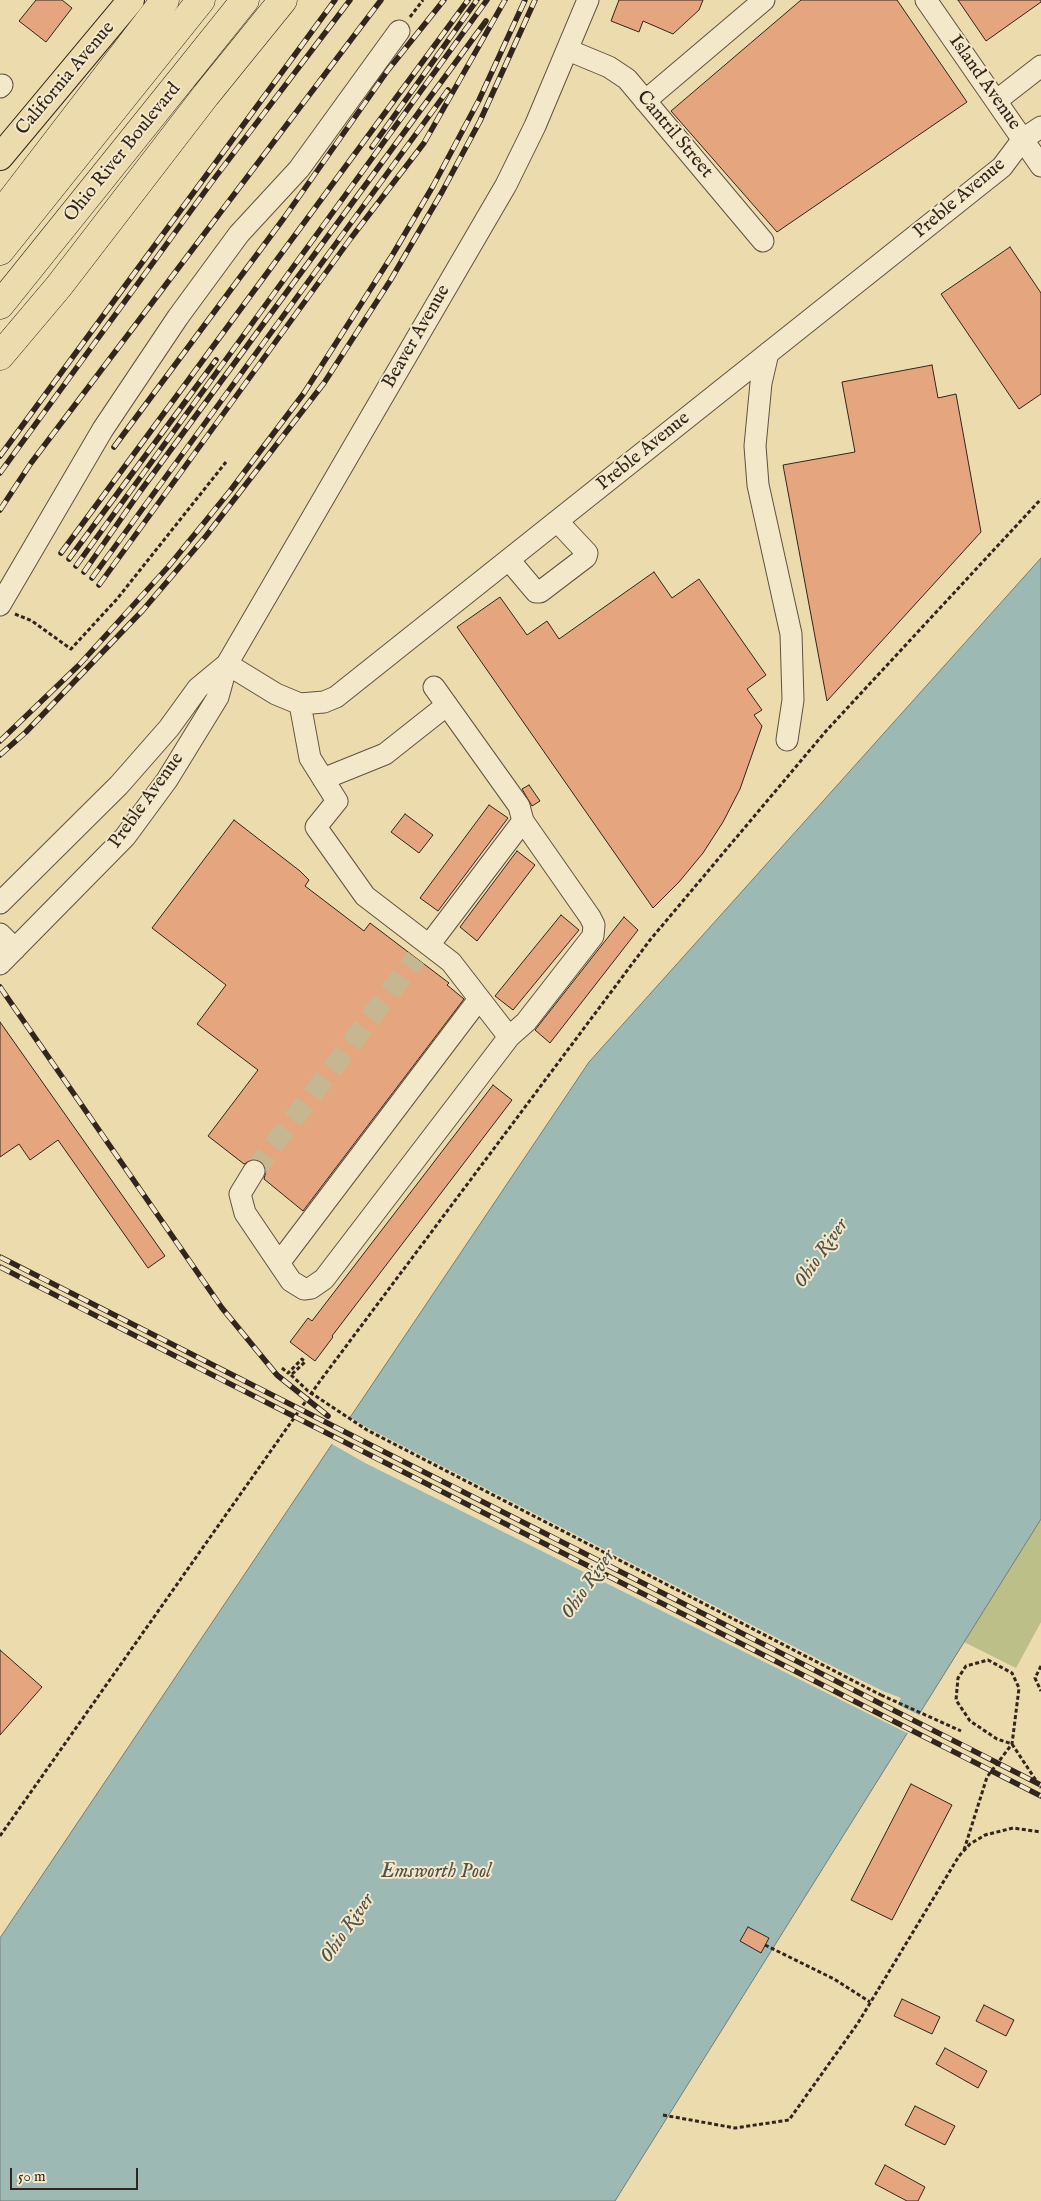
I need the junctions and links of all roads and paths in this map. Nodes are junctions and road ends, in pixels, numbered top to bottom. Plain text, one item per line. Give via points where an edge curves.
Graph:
1 (131, 0) edge
2 (165, 0) edge
3 (200, 0) edge
4 (245, 0) edge
5 (283, 0) edge
6 (588, 0) edge
7 (764, 0) edge
8 (926, 0) edge
9 (399, 31) dead end
10 (568, 50) junction
11 (1041, 66) edge
12 (645, 101) junction
13 (996, 101) junction
14 (1041, 127) edge
15 (1023, 140) junction
16 (0, 158) edge
17 (1041, 166) edge
18 (0, 215) edge
19 (763, 241) dead end
20 (0, 251) edge
21 (59, 286) junction
22 (0, 305) edge
23 (768, 353) junction
24 (0, 356) edge
25 (0, 369) edge
26 (226, 462) dead end
27 (1041, 498) edge
28 (557, 521) junction
29 (509, 560) junction
30 (6, 609) edge
31 (227, 664) junction
32 (434, 687) dead end
33 (300, 704) junction
34 (447, 704) junction
35 (787, 740) dead end
36 (323, 778) junction
37 (523, 821) junction
38 (0, 903) edge
39 (0, 934) edge
40 (15, 949) junction
41 (424, 949) junction
42 (0, 964) edge
43 (480, 999) junction
44 (509, 1037) junction
45 (254, 1171) tunnel mouth
46 (279, 1263) junction
47 (282, 1368) dead end
48 (1041, 1666) edge
49 (1041, 1691) edge
50 (961, 1731) dead end
51 (1012, 1744) junction
52 (1041, 1788) edge
53 (1041, 1832) edge
54 (0, 1836) edge
55 (963, 1852) junction
56 (765, 1945) dead end
57 (870, 2002) junction
58 (663, 2115) dead end

1 - 16 main road, California Avenue
2 - 18 highway
3 - 20 highway, Ohio River Boulevard
4 - 22 highway, Ohio River Boulevard
5 - 21 highway
6 - 10 street, Beaver Avenue
7 - 12 street
8 - 13 street, Island Avenue
9 - 30 street via 299,169 239,234 178,317 103,428
10 - 12 street, Cantril Street via 609,67 627,79
10 - 31 street, Beaver Avenue via 506,185
11 - 13 street
12 - 19 street, Cantril Street
13 - 15 street, Island Avenue
14 - 15 street, Preble Avenue
15 - 17 street, Island Avenue
15 - 23 street, Preble Avenue via 1002,167
21 - 24 highway
21 - 25 highway
23 - 28 street, Preble Avenue
23 - 35 street via 761,383 755,446 758,485 791,634 793,700
26 - 30 path via 117,599 71,649 32,621
27 - 54 path via 826,731 650,940 320,1381
28 - 29 street, Preble Avenue
28 - 29 street via 587,553 586,557 540,592 536,592
29 - 33 street, Preble Avenue via 336,697 324,702
31 - 33 street, Preble Avenue via 276,694
31 - 38 street, Preble Avenue via 198,688 169,728 119,785
31 - 40 street, Preble Avenue via 218,697 166,780 125,837
32 - 34 street
33 - 36 street via 310,758
34 - 36 street via 385,754
34 - 37 street via 519,806
36 - 41 street via 337,801 316,827 365,896
37 - 41 street
37 - 44 street via 590,916 595,931 584,950 526,1022
39 - 40 street
40 - 42 street, Preble Avenue
41 - 43 street via 451,962
43 - 44 street
43 - 46 street
44 - 46 street via 324,1279 304,1289 291,1281
45 - 46 street via 242,1188 242,1207
47 - 50 path, bridge via 288,1373 302,1359 305,1362 290,1375 308,1391 367,1430 881,1694
48 - 49 path via 1035,1678
51 - 51 path via 1019,1688 1012,1673 988,1660 966,1666 958,1678 956,1700 970,1721 997,1739
51 - 52 path
51 - 55 path via 988,1777
53 - 55 path via 1013,1828 986,1835
55 - 57 path
56 - 57 path via 834,1979
57 - 58 path via 789,2120 735,2128

